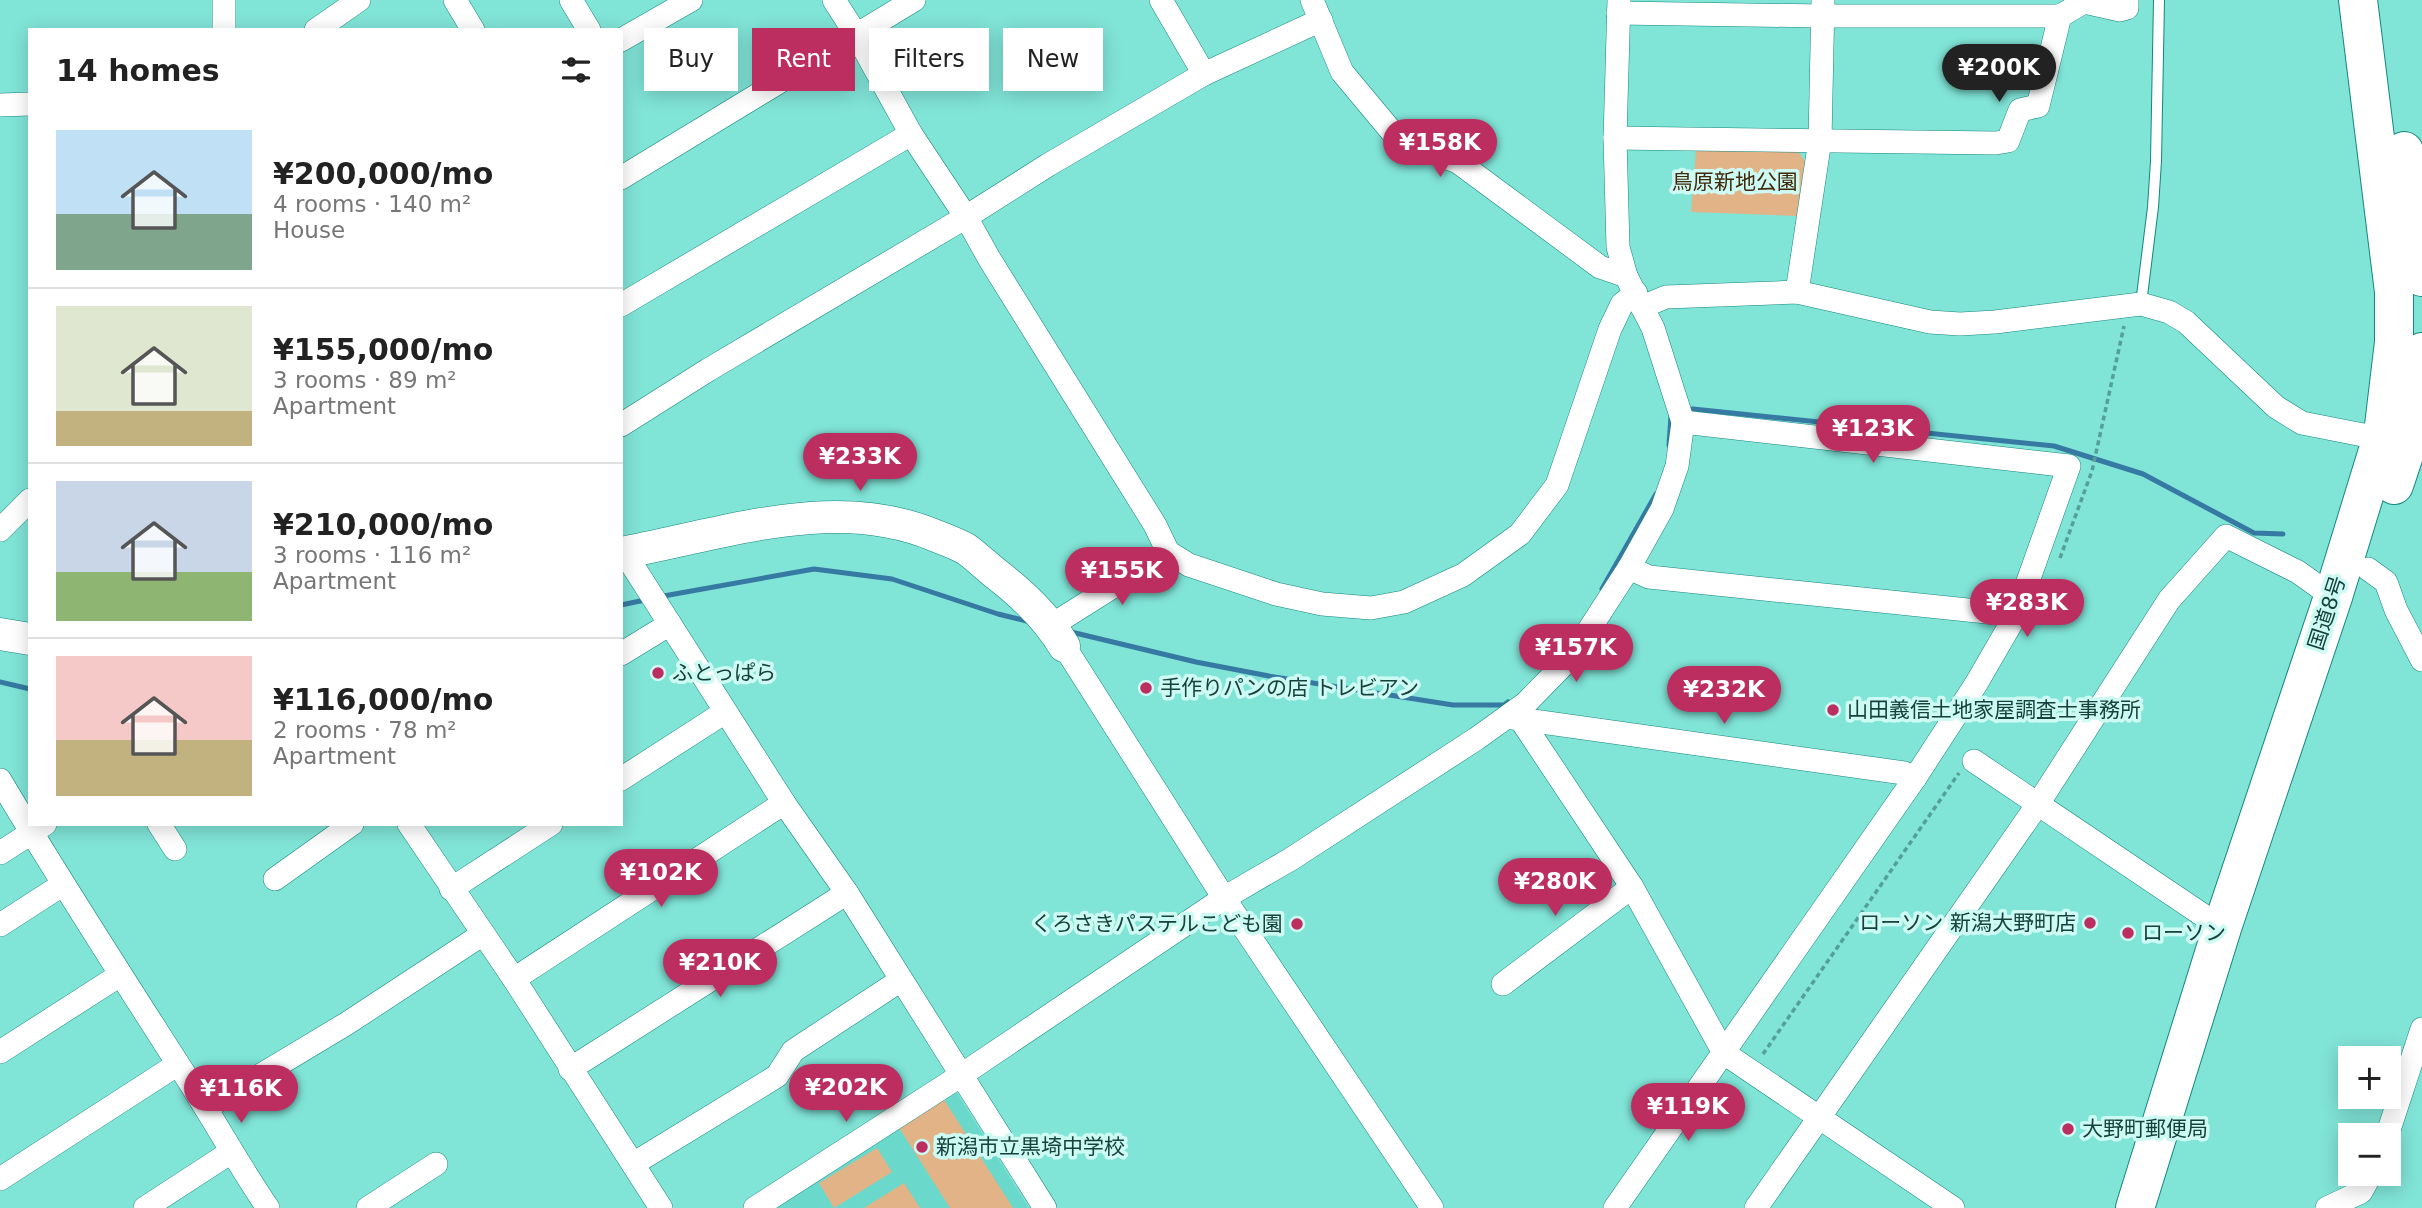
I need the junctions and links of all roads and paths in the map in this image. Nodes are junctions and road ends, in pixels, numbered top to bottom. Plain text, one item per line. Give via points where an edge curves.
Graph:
1 (224, 0) edge
2 (359, 0) edge
3 (455, 0) edge
4 (571, 0) edge
5 (691, 0) edge
6 (834, 0) edge
7 (914, 0) edge
8 (1161, 0) edge
9 (2127, 0) edge
10 (2159, 0) edge
11 (2358, 0) edge
12 (2383, 0) edge
13 (1619, 6) edge
14 (1823, 8) edge
15 (1316, 10) edge
16 (2060, 16) junction
17 (224, 28) edge
18 (319, 28) edge
19 (472, 28) edge
20 (588, 28) edge
21 (857, 36) junction
22 (623, 39) edge
23 (1205, 74) junction
24 (28, 104) edge
25 (0, 105) edge
26 (911, 134) junction
27 (1615, 138) junction
28 (1820, 141) junction
29 (623, 177) edge
30 (966, 217) junction
31 (2422, 277) edge
32 (1635, 292) junction
33 (1797, 292) junction
34 (623, 304) edge
35 (2140, 304) junction
36 (2422, 352) edge
37 (1683, 422) junction
38 (623, 424) edge
39 (2406, 429) edge
40 (28, 502) edge
41 (0, 530) edge
42 (1168, 552) junction
43 (623, 553) edge
44 (1629, 568) junction
45 (2368, 569) junction
46 (2333, 597) junction
47 (2016, 615) junction
48 (670, 624) junction
49 (0, 634) edge
50 (1058, 635) junction
51 (28, 639) edge
52 (623, 653) edge
53 (2422, 660) edge
54 (725, 712) junction
55 (1513, 718) junction
56 (1968, 766) joint
57 (623, 778) edge
58 (1915, 778) junction
59 (0, 780) edge
60 (784, 803) junction
61 (2038, 804) junction
62 (28, 816) edge
63 (160, 826) edge
64 (349, 826) edge
65 (410, 826) edge
66 (548, 826) edge
67 (38, 829) edge
68 (175, 849) dead end
69 (0, 853) edge
70 (275, 879) dead end
71 (62, 885) junction
72 (1632, 887) junction
73 (452, 888) junction
74 (847, 893) junction
75 (1224, 898) junction
76 (0, 925) edge
77 (2222, 928) junction
78 (483, 934) junction
79 (120, 975) junction
80 (514, 979) junction
81 (901, 980) junction
82 (1503, 984) dead end
83 (2422, 1029) edge
84 (0, 1052) edge
85 (1724, 1053) junction
86 (178, 1064) junction
87 (570, 1069) junction
88 (1751, 1070) junction
89 (960, 1076) junction
90 (206, 1108) junction
91 (1818, 1118) junction
92 (2391, 1123) edge
93 (231, 1152) junction
94 (436, 1164) dead end
95 (634, 1164) junction
96 (0, 1179) edge
97 (2364, 1186) edge
98 (145, 1208) edge
99 (268, 1208) edge
100 (368, 1208) edge
101 (661, 1208) edge
102 (755, 1208) edge
103 (1045, 1208) edge
104 (1432, 1208) edge
105 (1615, 1208) edge
106 (1756, 1208) edge
107 (1953, 1208) edge
108 (2135, 1208) edge
109 (2155, 1208) edge
110 (2327, 1208) edge

1 - 17 street
2 - 18 street
3 - 19 street
4 - 20 street
5 - 22 street
6 - 21 street
7 - 21 street
8 - 23 street
9 - 16 street via 2127,8 2120,10 2084,2
10 - 35 lane via 2156,161
11 - 39 highway, 国道8号
12 - 31 highway
13 - 14 street
13 - 27 street
14 - 16 street
14 - 28 street
15 - 23 street
15 - 32 street via 1342,72 1397,138 1458,162
16 - 28 street via 2038,106 2020,110 2008,141
21 - 26 street
21 - 29 street
23 - 30 street
24 - 25 street
26 - 30 street
26 - 34 street
27 - 28 street
27 - 32 street via 1618,247
28 - 33 street
30 - 38 street
30 - 42 street
32 - 33 street via 1666,297
32 - 37 street via 1653,328
32 - 42 street via 1622,304 1610,329 1557,485 1520,534 1464,575 1404,601 1371,608 1276,594 1189,565
33 - 35 street via 1930,322 1960,324
35 - 39 street via 2186,321 2276,407 2302,423 2363,435
36 - 39 highway, 国道8号
37 - 44 street via 1671,488
37 - 47 street via 2069,466
39 - 45 highway, 国道8号
39 - 46 highway, 国道8号
40 - 41 street
42 - 50 street
43 - 48 street
43 - 50 street via 738,528 825,516 897,523 964,548 1003,579
44 - 47 street via 1649,577
44 - 55 street via 1572,656
45 - 53 street via 2386,582
45 - 109 highway, 国道8号
46 - 61 street via 2298,572 2227,536 2169,600
46 - 77 highway, 国道8号
47 - 58 street
48 - 52 street
48 - 54 street
49 - 51 street
50 - 75 street
54 - 57 street
54 - 60 street
55 - 58 street
55 - 72 street
55 - 75 street
56 - 61 street
56 - 88 path
58 - 85 street
59 - 62 street
60 - 74 street
60 - 80 street
61 - 77 street
61 - 91 street
63 - 68 street
64 - 70 street
65 - 73 street
66 - 73 street
67 - 69 street
67 - 71 street
71 - 76 street
71 - 79 street
72 - 82 street
72 - 85 street
73 - 78 street
74 - 81 street
74 - 87 street
75 - 89 street
75 - 104 street
77 - 108 highway, 国道8号
78 - 80 street
78 - 90 street
79 - 84 street
79 - 86 street
80 - 87 street
81 - 89 street
81 - 95 street via 793,1051 777,1076
83 - 92 street
85 - 88 street
85 - 105 street
86 - 90 street
86 - 96 street
87 - 95 street
88 - 91 street
89 - 102 street
89 - 103 street
90 - 93 street
91 - 106 street
91 - 107 street
93 - 98 street
93 - 99 street
94 - 100 street
95 - 101 street
97 - 110 street

